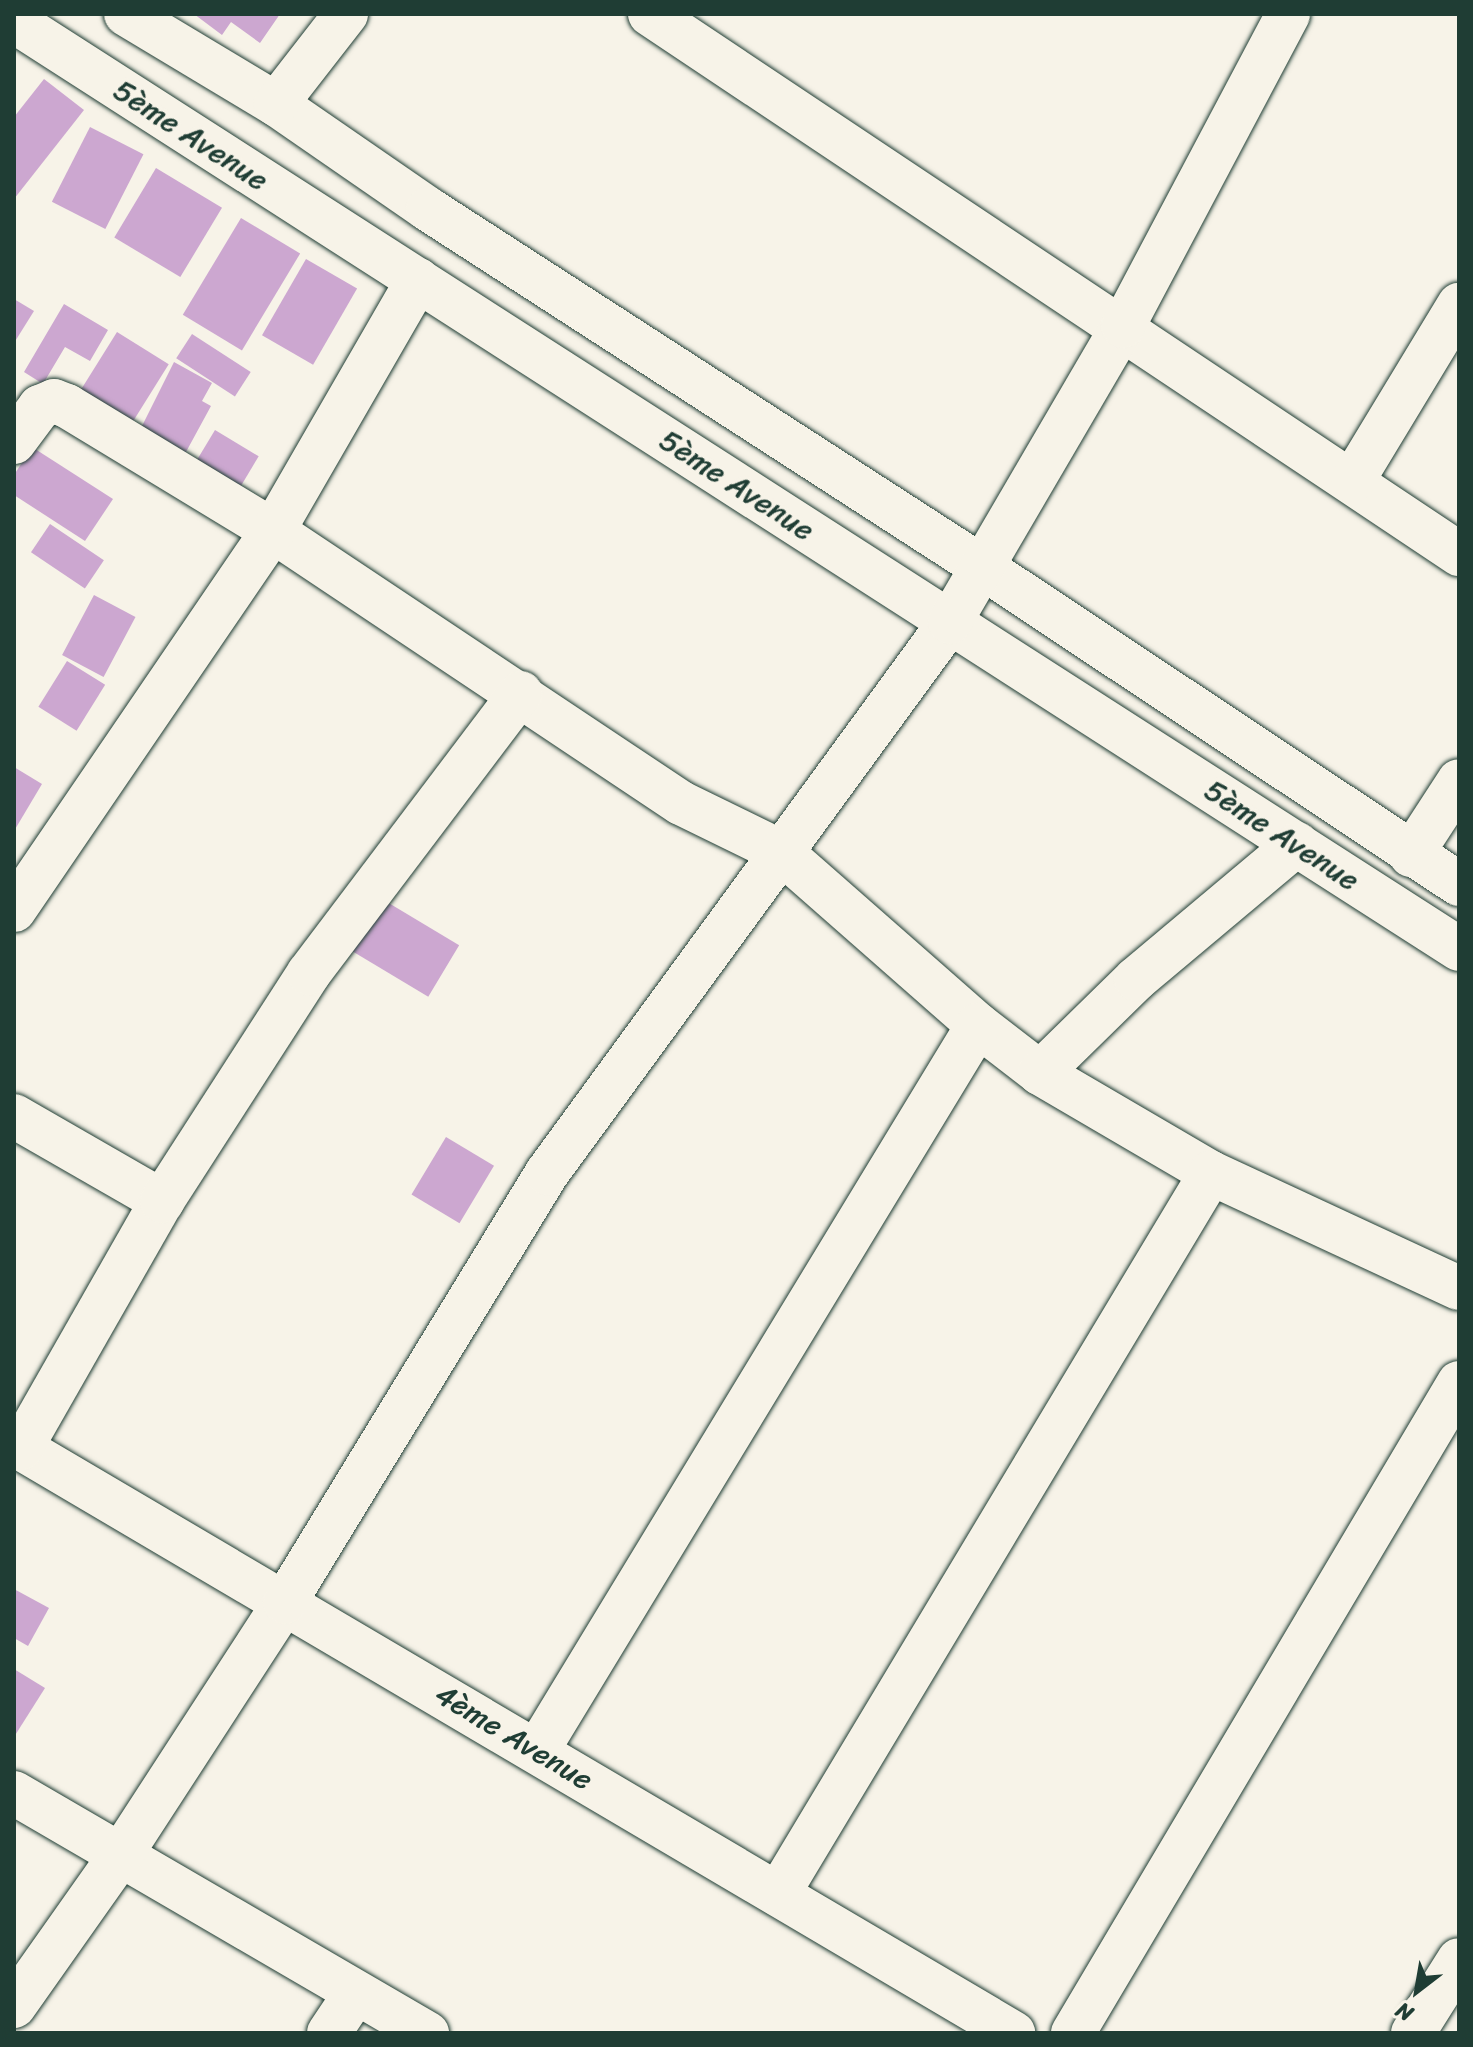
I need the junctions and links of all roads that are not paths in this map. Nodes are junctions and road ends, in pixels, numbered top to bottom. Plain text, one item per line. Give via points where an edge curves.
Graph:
1 (126, 14) edge
2 (346, 14) edge
3 (650, 14) edge
4 (1288, 14) edge
5 (14, 21) edge
6 (276, 104) junction
7 (418, 280) junction
8 (1459, 305) edge
9 (1123, 326) junction
10 (14, 442) edge
11 (1353, 480) junction
12 (273, 531) junction
13 (1459, 554) edge
14 (982, 567) junction
15 (950, 622) junction
16 (521, 693) junction
17 (1459, 781) edge
18 (1297, 844) junction
19 (781, 852) junction
20 (1411, 855) junction
21 (1459, 884) edge
22 (14, 910) edge
23 (1459, 949) edge
24 (978, 1025) junction
25 (1040, 1073) junction
26 (14, 1116) edge
27 (1211, 1173) junction
28 (162, 1201) junction
29 (1459, 1288) edge
30 (1459, 1383) edge
31 (18, 1446) edge
32 (285, 1602) junction
33 (537, 1751) junction
34 (14, 1793) edge
35 (122, 1853) junction
36 (778, 1894) junction
37 (1459, 1960) edge
38 (355, 1994) junction
39 (14, 2006) edge
40 (329, 2033) edge
41 (427, 2033) edge
42 (1013, 2033) edge
43 (1073, 2033) edge
44 (1413, 2033) edge

1 - 6 street, 5ème Avenue
2 - 6 street
3 - 9 street
4 - 9 street
5 - 7 street, 5ème Avenue
6 - 14 street, 5ème Avenue via 428,209
7 - 12 street
7 - 15 street, 5ème Avenue
8 - 11 street
9 - 11 street
9 - 14 street
10 - 12 street via 40,407 54,401
11 - 13 street
12 - 16 street
12 - 22 street
14 - 15 street
14 - 20 street, 5ème Avenue
15 - 18 street, 5ème Avenue
15 - 19 street
16 - 19 street via 681,803
16 - 28 street via 309,973
17 - 20 street
18 - 23 street, 5ème Avenue
18 - 25 street via 1136,979
19 - 24 street
19 - 32 street via 547,1173
20 - 21 street, 5ème Avenue
24 - 25 street
24 - 33 street
25 - 27 street
26 - 28 street
27 - 29 street
27 - 36 street
28 - 31 street
30 - 43 street
31 - 32 street, 4ème Avenue
32 - 33 street, 4ème Avenue
32 - 35 street
33 - 36 street, 4ème Avenue
34 - 35 street
35 - 38 street
35 - 39 street
36 - 42 street, 4ème Avenue
37 - 44 street
38 - 40 street
38 - 41 street

